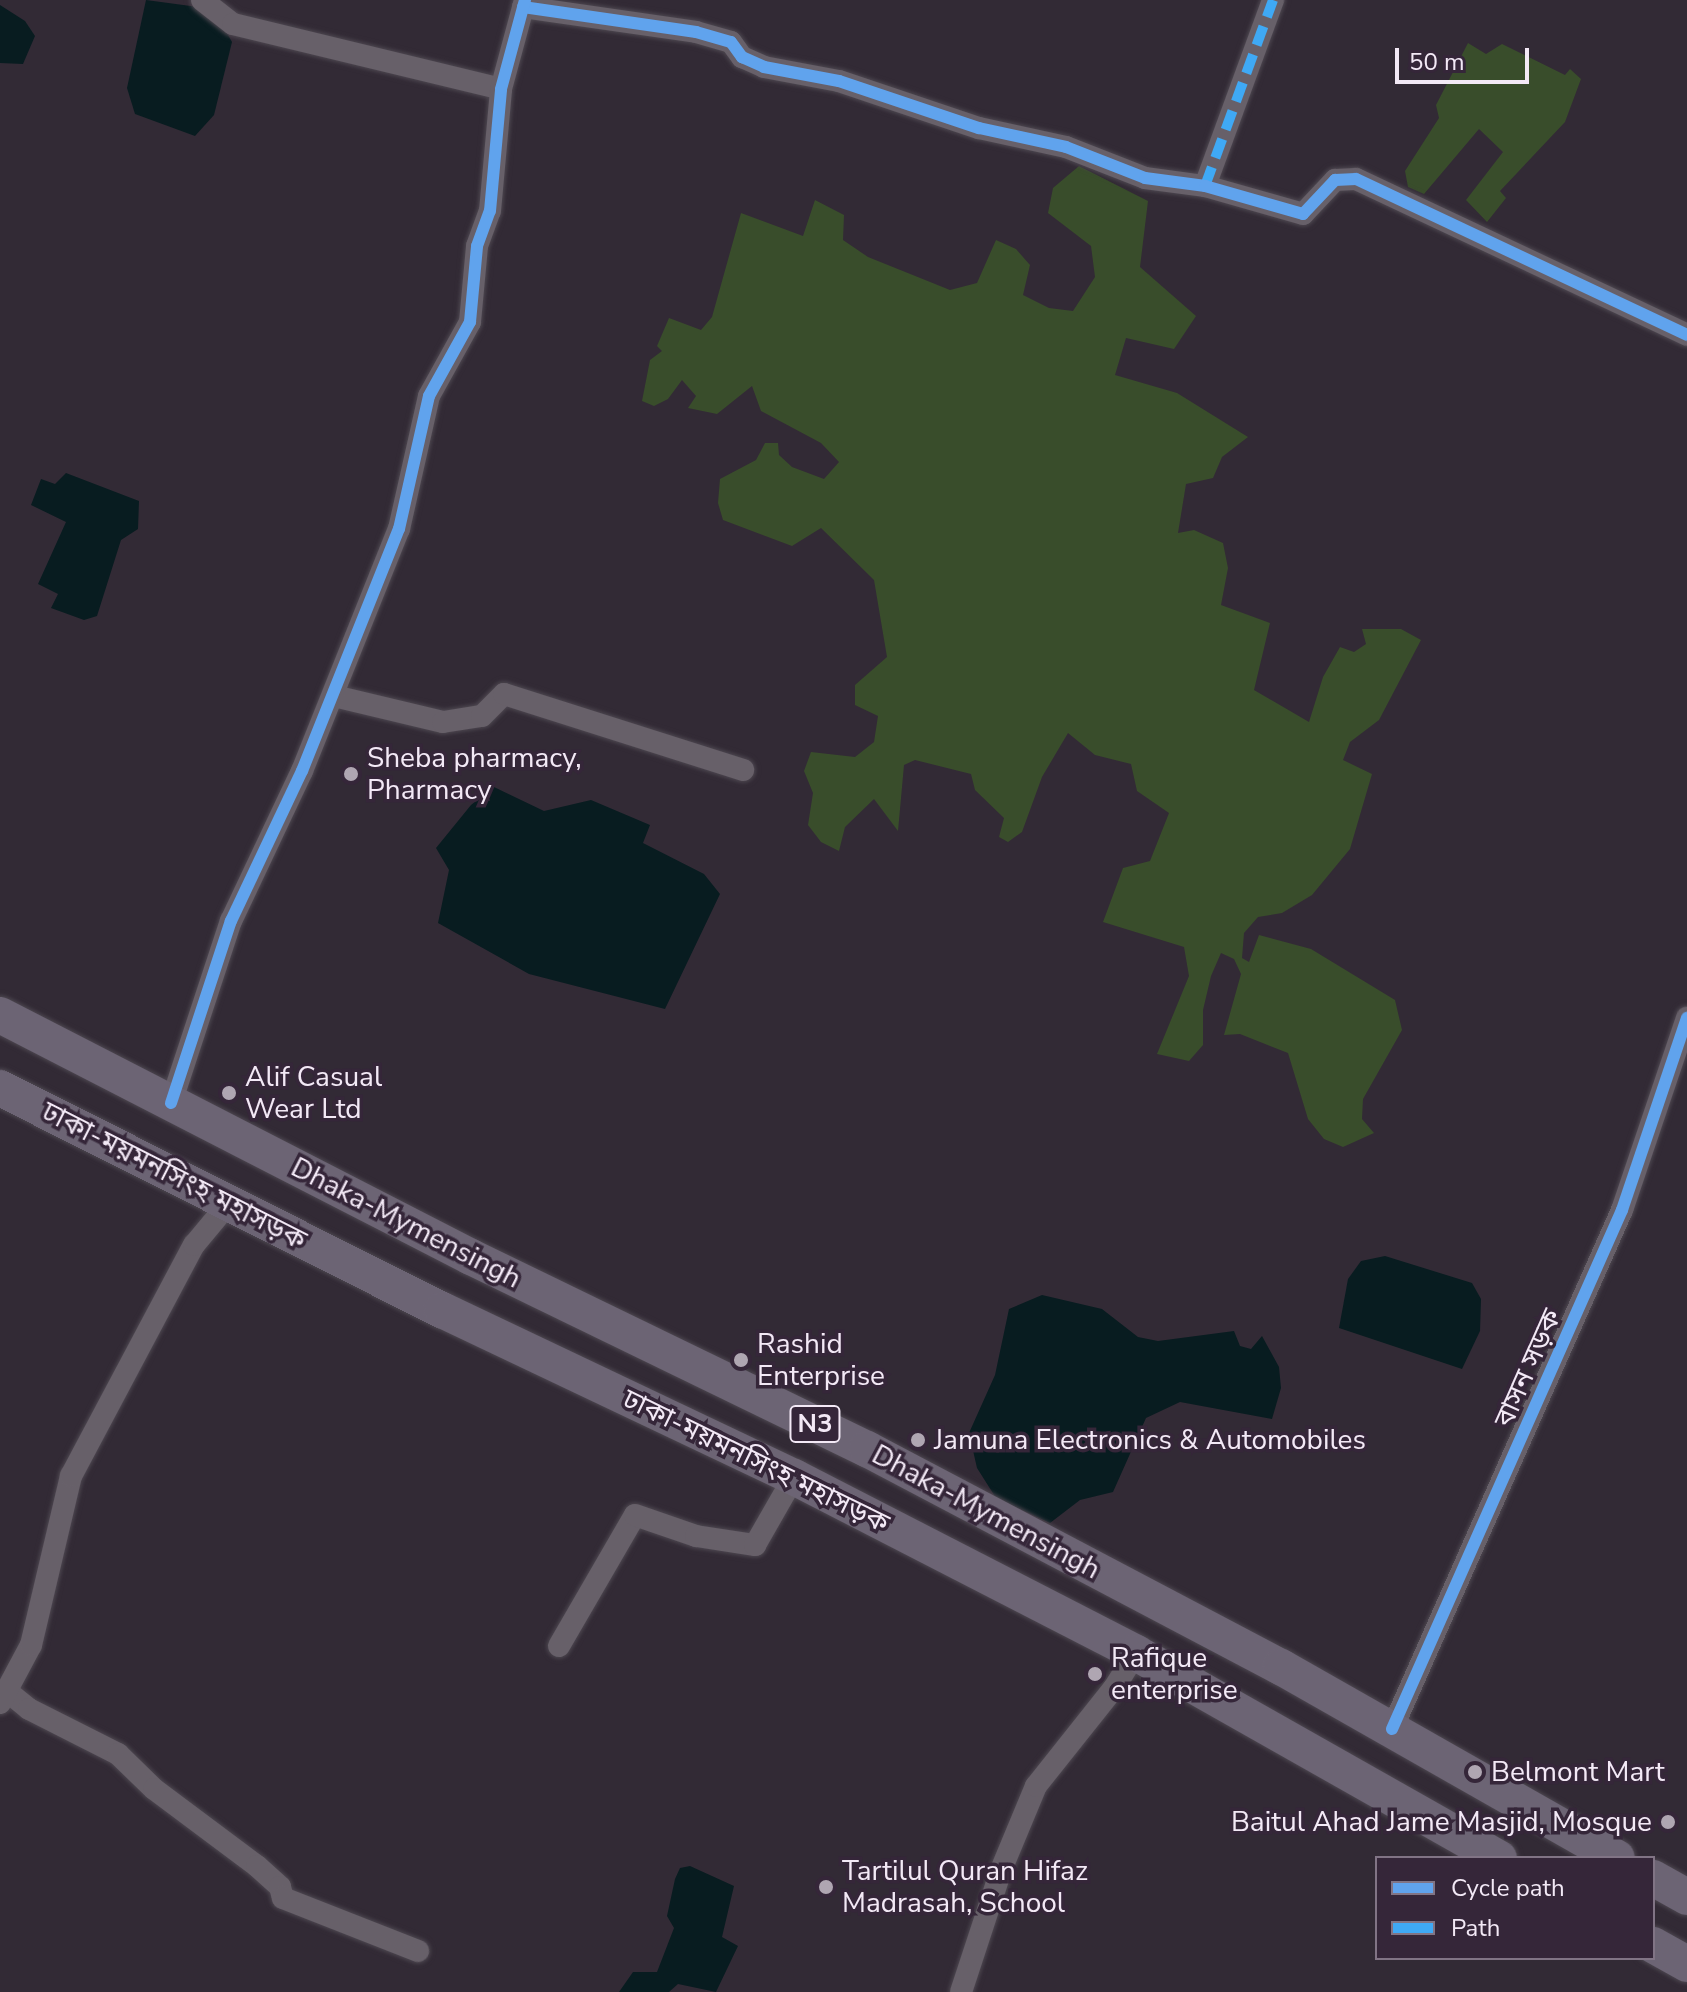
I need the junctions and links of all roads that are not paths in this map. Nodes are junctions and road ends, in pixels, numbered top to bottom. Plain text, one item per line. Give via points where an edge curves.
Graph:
1 (202, 0) edge
2 (1273, 0) edge
3 (524, 4) edge
4 (501, 89) junction
5 (1205, 186) junction
6 (1687, 335) edge
7 (334, 696) junction
8 (743, 770) dead end
9 (0, 1015) edge
10 (1687, 1018) edge
11 (0, 1088) edge
12 (171, 1103) junction
13 (228, 1204) junction
14 (794, 1477) junction
15 (559, 1646) dead end
16 (1136, 1653) junction
17 (4, 1698) edge
18 (1392, 1729) junction
19 (1495, 1856) edge
20 (1614, 1856) edge
21 (1655, 1879) edge
22 (1687, 1897) edge
23 (1655, 1946) edge
24 (418, 1951) dead end
25 (1687, 1964) edge
26 (961, 1992) edge

1 - 4 street via 233,24
2 - 5 street
3 - 4 street
3 - 5 street via 696,32 731,42 742,57 764,67 839,81 979,128 1066,147 1145,178
4 - 7 street via 490,211 477,246 470,322 429,396 399,529
5 - 6 street via 1303,214 1335,180 1356,179
7 - 8 street via 443,722 482,716 504,694
7 - 12 street via 231,921
9 - 12 highway, Dhaka-Mymensingh / N3
10 - 18 street, বাসন সড়ক via 1616,1225
11 - 13 highway, ঢাকা-ময়মনসিংহ মহাসড়ক / N3
12 - 18 highway, Dhaka-Mymensingh / N3 via 867,1449
13 - 14 highway, ঢাকা-ময়মনসিংহ মহাসড়ক / N3
13 - 17 street via 194,1245 71,1476 31,1645
14 - 15 street via 755,1545 696,1536 635,1515
14 - 16 highway, ঢাকা-ময়মনসিংহ মহাসড়ক / N3
16 - 19 highway, ঢাকা-ময়মনসিংহ মহাসড়ক / N3
16 - 26 street via 1036,1786 1001,1870
17 - 24 street via 118,1754 154,1789 257,1866 280,1887 283,1898
18 - 20 highway, Dhaka-Mymensingh / N3
21 - 22 highway
23 - 25 highway

